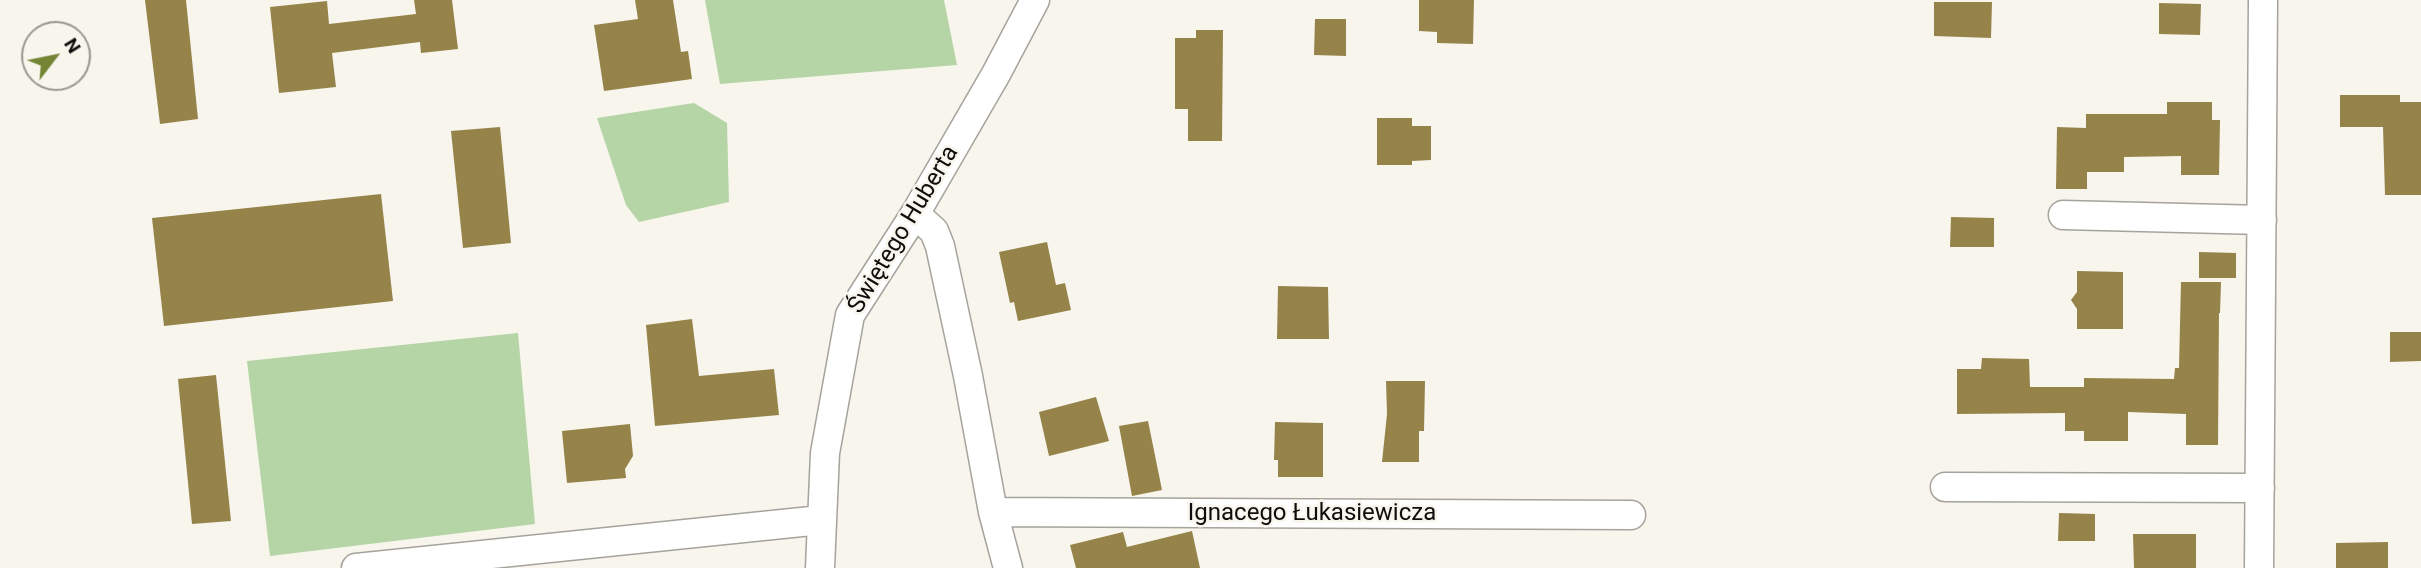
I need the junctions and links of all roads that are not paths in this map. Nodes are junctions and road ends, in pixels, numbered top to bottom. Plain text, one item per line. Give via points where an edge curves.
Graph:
1 (1035, 0) edge
2 (2263, 0) edge
3 (915, 214) junction
4 (2063, 215) dead end
5 (2262, 220) junction
6 (1944, 487) dead end
7 (2260, 488) junction
8 (993, 512) junction
9 (1631, 515) dead end
10 (821, 520) junction
11 (356, 568) edge
12 (820, 568) edge
13 (1008, 568) edge
14 (2259, 568) edge

1 - 3 street, Świętego Huberta
2 - 5 street
3 - 8 street via 934,230 940,246
3 - 10 street, Świętego Huberta via 850,315 825,453
4 - 5 street
5 - 7 street
6 - 7 street
7 - 14 street
8 - 9 street, Ignacego Łukasiewicza
8 - 13 street
10 - 11 street
10 - 12 street, Świętego Huberta

